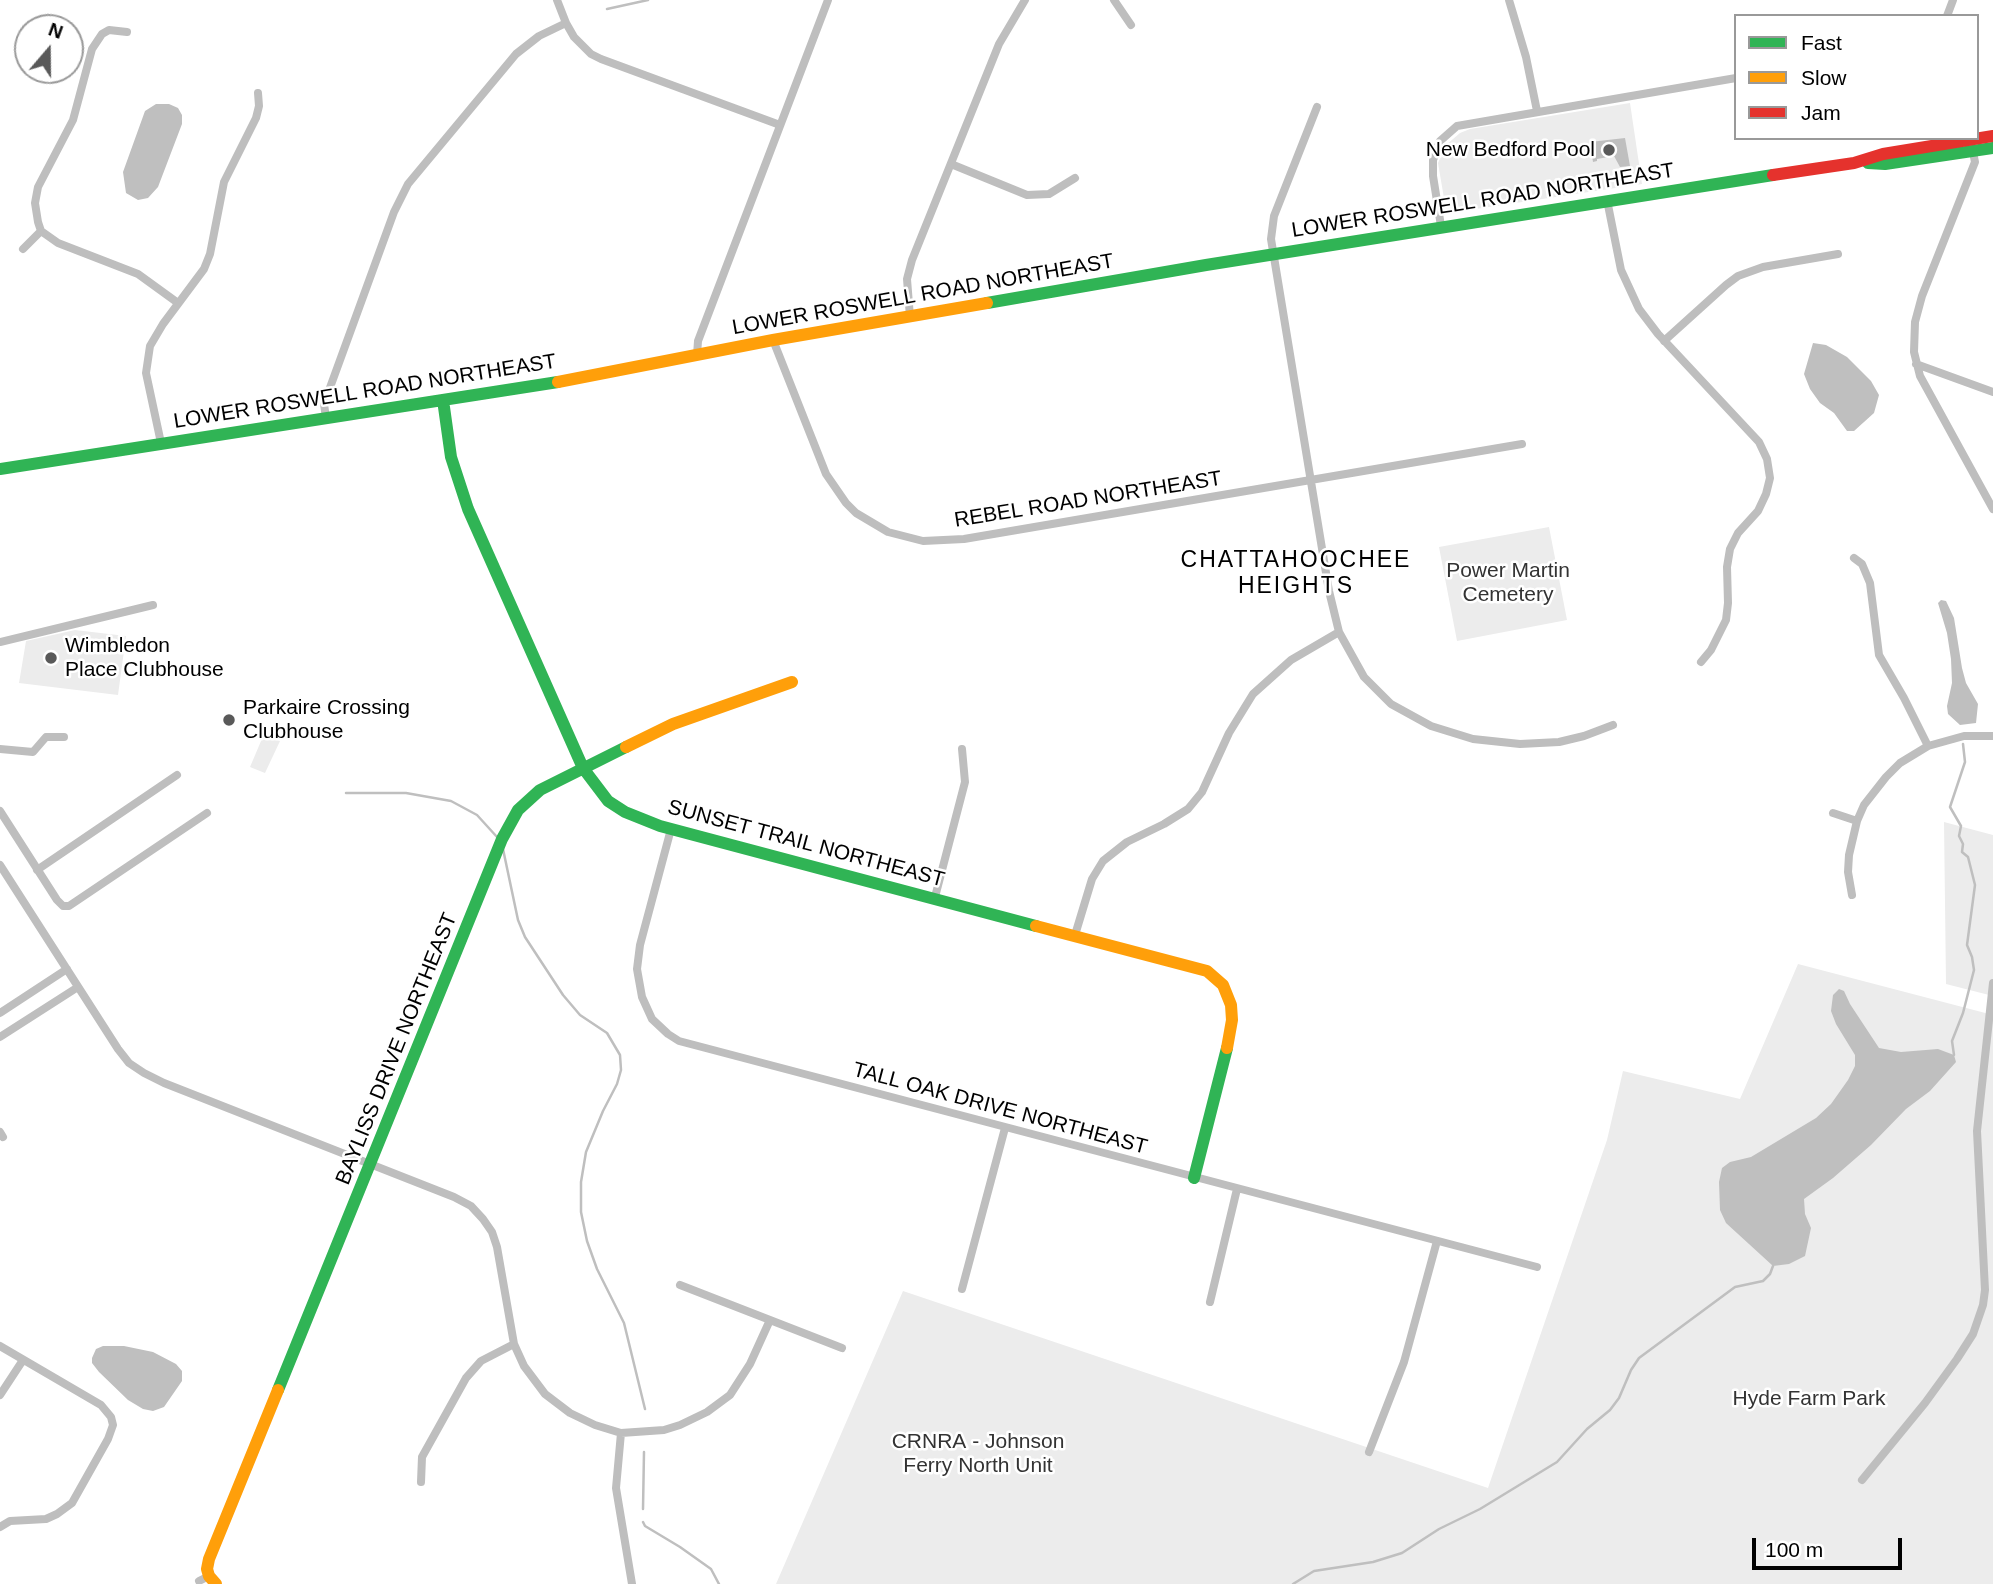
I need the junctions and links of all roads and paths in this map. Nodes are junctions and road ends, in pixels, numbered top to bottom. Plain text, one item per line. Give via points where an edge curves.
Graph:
1 (557, 0) edge
2 (828, 0) edge
3 (1025, 0) edge
4 (1114, 0) edge
5 (1509, 0) edge
6 (566, 23) junction
7 (1131, 24) dead end
8 (127, 32) dead end
9 (1734, 78) edge
10 (258, 93) dead end
11 (1317, 107) dead end
12 (1537, 111) junction
13 (780, 125) junction
14 (1993, 136) edge
15 (1972, 145) edge
16 (1993, 148) edge
17 (951, 164) junction
18 (1075, 178) dead end
19 (1607, 200) junction
20 (1441, 226) junction
21 (41, 231) junction
22 (23, 249) dead end
23 (1838, 254) dead end
24 (1273, 255) junction
25 (178, 303) junction
26 (910, 317) junction
27 (773, 340) junction
28 (1664, 341) junction
29 (697, 355) junction
30 (1916, 364) junction
31 (1993, 393) edge
32 (443, 400) junction
33 (326, 418) junction
34 (161, 443) junction
35 (1522, 443) dead end
36 (0, 469) edge
37 (1311, 481) junction
38 (1993, 509) edge
39 (1854, 558) dead end
40 (153, 605) dead end
41 (1339, 632) junction
42 (0, 642) edge
43 (1701, 662) dead end
44 (792, 682) dead end
45 (1613, 725) dead end
46 (1993, 736) edge
47 (64, 737) dead end
48 (1928, 746) junction
49 (0, 749) edge
50 (962, 749) dead end
51 (583, 768) junction
52 (177, 775) dead end
53 (0, 811) edge
54 (207, 813) dead end
55 (1833, 813) dead end
56 (1857, 821) junction
57 (671, 829) junction
58 (0, 865) edge
59 (37, 870) junction
60 (1852, 895) dead end
61 (935, 897) junction
62 (1075, 935) junction
63 (67, 969) junction
64 (1993, 983) edge
65 (78, 987) junction
66 (0, 1013) edge
67 (0, 1037) edge
68 (1005, 1128) junction
69 (370, 1164) junction
70 (1194, 1178) junction
71 (1237, 1189) junction
72 (1437, 1241) junction
73 (1537, 1267) dead end
74 (680, 1286) dead end
75 (962, 1289) dead end
76 (1210, 1302) dead end
77 (770, 1320) junction
78 (514, 1344) junction
79 (0, 1346) edge
80 (842, 1348) dead end
81 (23, 1360) junction
82 (0, 1395) edge
83 (621, 1433) junction
84 (1369, 1452) dead end
85 (1862, 1480) dead end
86 (421, 1482) dead end
87 (0, 1527) edge
88 (208, 1580) edge
89 (632, 1584) edge

1 - 6 street
2 - 13 street
3 - 17 street via 999,44
4 - 7 street
5 - 12 street
6 - 13 street via 585,48 601,59
6 - 33 street via 516,54 408,184 324,404
8 - 21 street via 109,30 92,49 74,120 36,194
9 - 12 street
10 - 25 street via 256,118 224,182 210,254
11 - 24 street via 1274,216
12 - 20 street via 1460,125 1440,141 1433,166
13 - 29 street via 698,341
14 - 15 street, LOWER ROSWELL ROAD NORTHEAST
15 - 16 street, LOWER ROSWELL ROAD NORTHEAST
15 - 19 street, LOWER ROSWELL ROAD NORTHEAST via 1885,164 1854,163
15 - 30 street via 1975,162 1915,322
17 - 18 street via 1027,195 1049,194
17 - 26 street via 908,270
19 - 20 street, LOWER ROSWELL ROAD NORTHEAST
19 - 28 street via 1624,279 1639,309
20 - 24 street, LOWER ROSWELL ROAD NORTHEAST
21 - 22 street
21 - 25 street via 58,243 138,274
23 - 28 street via 1738,276
24 - 26 street, LOWER ROSWELL ROAD NORTHEAST
24 - 37 street
25 - 34 street via 155,335 147,358
26 - 27 street, LOWER ROSWELL ROAD NORTHEAST
27 - 29 street, LOWER ROSWELL ROAD NORTHEAST
27 - 37 street, REBEL ROAD NORTHEAST via 834,487 856,513 906,538 964,539
28 - 43 street via 1759,442 1770,478 1762,503 1730,549 1726,620
29 - 32 street, LOWER ROSWELL ROAD NORTHEAST
30 - 31 street
30 - 38 street
32 - 33 street, LOWER ROSWELL ROAD NORTHEAST
32 - 51 street, SUNSET TRAIL NORTHEAST via 460,490
33 - 34 street, LOWER ROSWELL ROAD NORTHEAST
34 - 36 street, LOWER ROSWELL ROAD NORTHEAST
35 - 37 street, REBEL ROAD NORTHEAST
37 - 41 street
39 - 48 street via 1862,564 1870,583 1878,655
40 - 42 street
41 - 45 street via 1364,677 1391,704 1431,726 1474,739 1520,744 1559,742
41 - 62 street via 1291,660 1253,694 1202,792 1188,809 1126,842 1103,861 1092,879
44 - 51 street, BAYLISS DRIVE NORTHEAST via 673,724
46 - 48 street via 1964,736
47 - 49 street via 46,737 33,752
48 - 56 street via 1886,777
50 - 61 street via 965,782
51 - 57 street, SUNSET TRAIL NORTHEAST via 608,801 645,822
51 - 69 street, BAYLISS DRIVE NORTHEAST via 540,790 509,824
52 - 59 street
53 - 59 street
54 - 59 street via 69,906 57,900
55 - 56 street
56 - 60 street via 1849,855
57 - 61 street, SUNSET TRAIL NORTHEAST
57 - 68 street, TALL OAK DRIVE NORTHEAST via 638,958 647,1010 668,1034 701,1048
58 - 63 street
61 - 62 street, SUNSET TRAIL NORTHEAST
62 - 70 street, SUNSET TRAIL NORTHEAST via 1197,967 1223,985 1231,1005 1230,1037
63 - 65 street
63 - 66 street
64 - 85 street via 1978,1131 1984,1290 1979,1320 1925,1404
65 - 67 street
65 - 69 street via 118,1049 144,1073
68 - 70 street, TALL OAK DRIVE NORTHEAST
68 - 75 street
69 - 78 street via 454,1197 483,1219 497,1247
69 - 88 street, BAYLISS DRIVE NORTHEAST via 209,1559
70 - 71 street, TALL OAK DRIVE NORTHEAST
71 - 72 street, TALL OAK DRIVE NORTHEAST
71 - 76 street
72 - 73 street, TALL OAK DRIVE NORTHEAST
72 - 84 street via 1404,1362
74 - 77 street
77 - 80 street
77 - 83 street via 730,1395 680,1425
78 - 83 street via 533,1379 556,1404 582,1420
78 - 86 street via 481,1360 466,1378 422,1457
79 - 81 street
81 - 82 street
81 - 87 street via 102,1405 113,1425 72,1503 46,1518 10,1521
83 - 89 street via 616,1488

